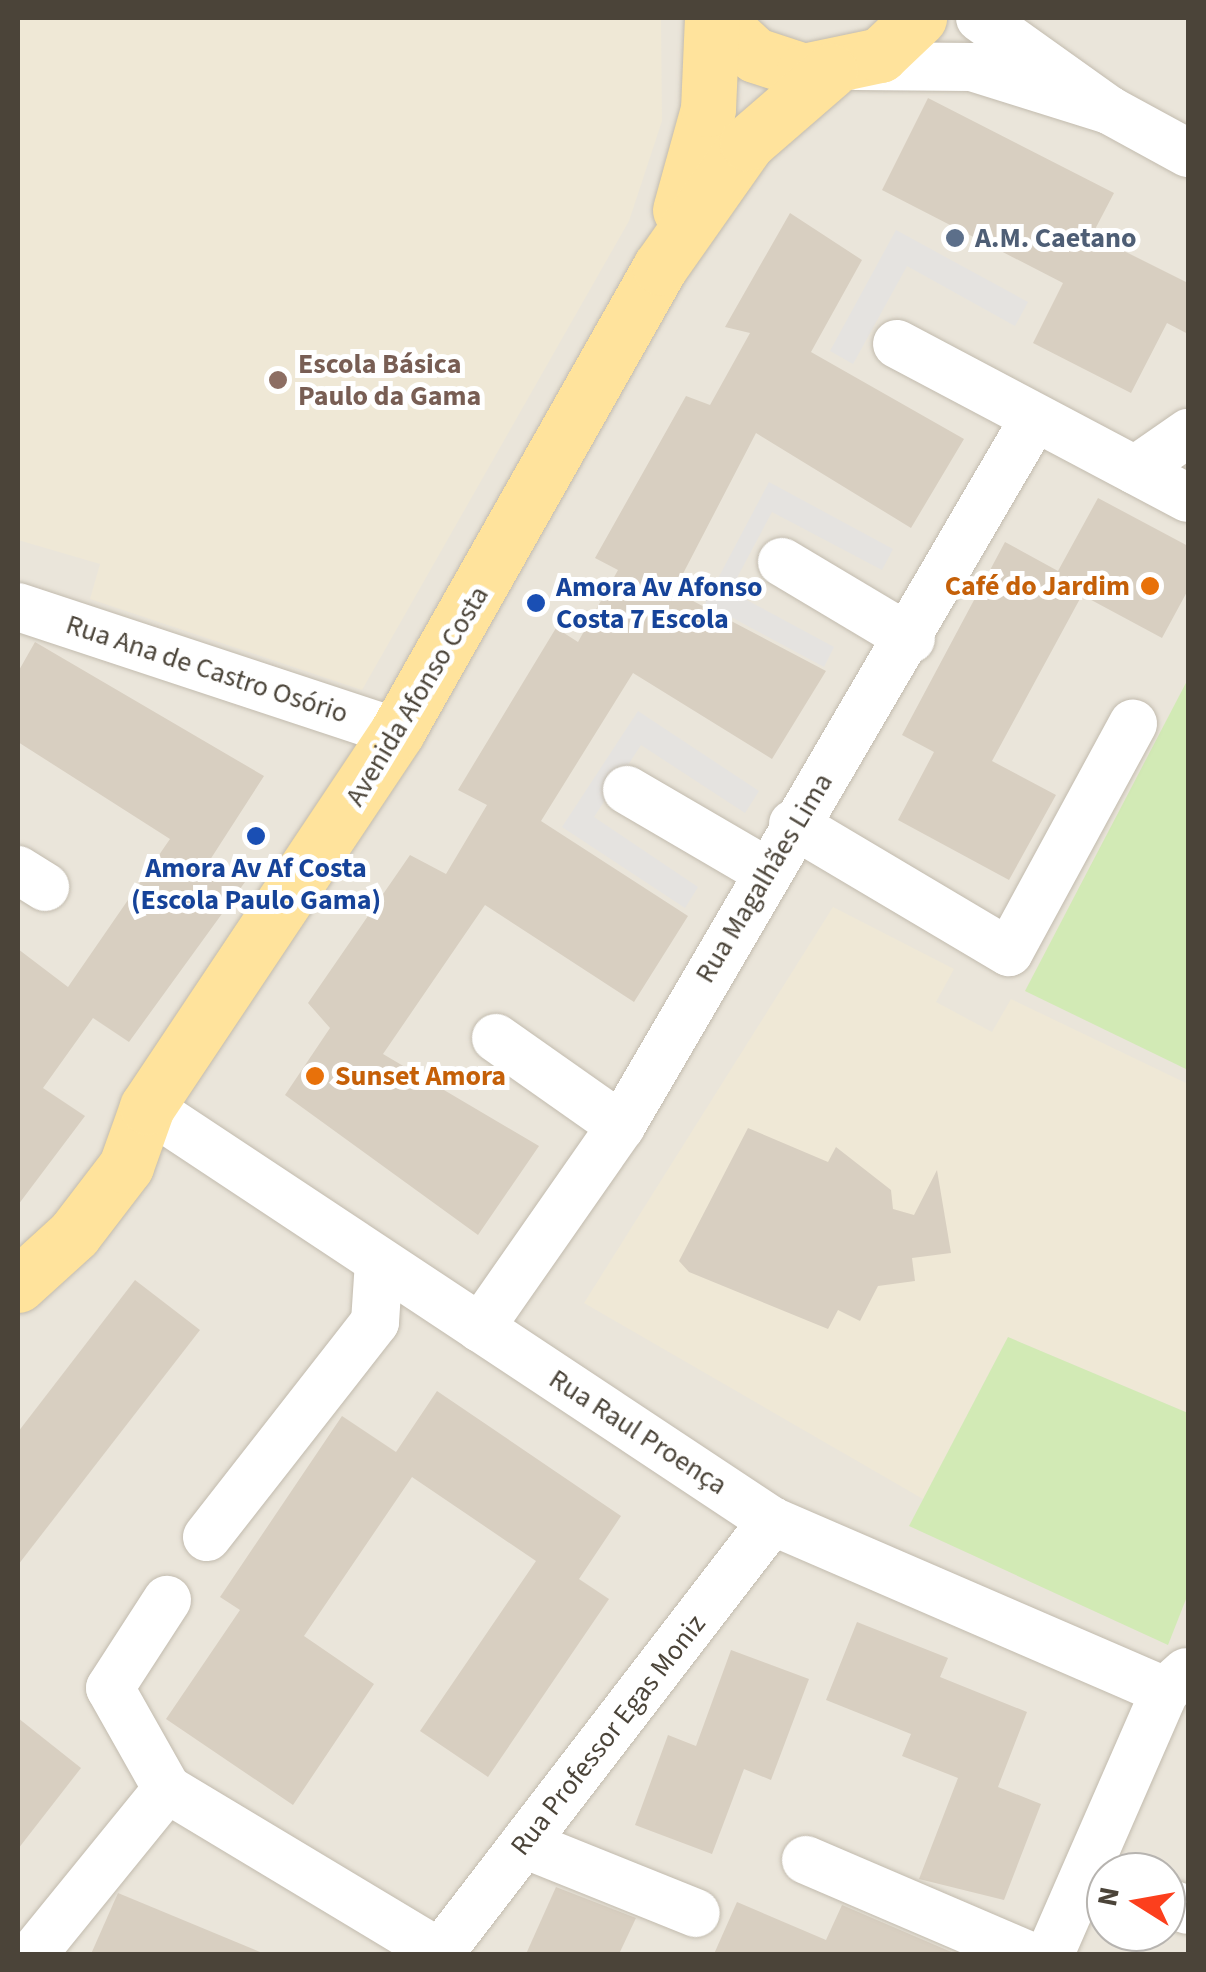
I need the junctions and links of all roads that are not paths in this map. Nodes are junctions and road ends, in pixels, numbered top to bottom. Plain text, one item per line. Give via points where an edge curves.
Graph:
1 (714, 18) edge
2 (919, 18) edge
3 (980, 18) edge
4 (843, 68) junction
5 (1108, 110) junction
6 (1188, 153) edge
7 (660, 268) junction
8 (898, 344) dead end
9 (1034, 419) junction
10 (1188, 433) edge
11 (1135, 470) junction
12 (1188, 498) edge
13 (782, 562) dead end
14 (18, 606) edge
15 (912, 640) junction
16 (1133, 724) dead end
17 (397, 732) junction
18 (627, 790) dead end
19 (793, 824) junction
20 (764, 870) junction
21 (496, 1038) dead end
22 (146, 1107) junction
23 (621, 1126) junction
24 (379, 1262) junction
25 (26, 1274) edge
26 (480, 1328) junction
27 (772, 1521) junction
28 (207, 1537) dead end
29 (166, 1600) dead end
30 (1177, 1681) edge
31 (167, 1789) junction
32 (524, 1844) junction
33 (1107, 1852) edge
34 (806, 1860) dead end
35 (1086, 1895) edge
36 (696, 1913) dead end
37 (442, 1952) edge
38 (33, 1954) edge
39 (1026, 1954) edge
40 (1050, 1954) edge

1 - 4 main road via 767,60
1 - 7 main road via 700,152
2 - 4 main road
3 - 5 street
4 - 5 street via 972,66
4 - 7 main road via 747,143
5 - 6 street
7 - 17 main road, Avenida Afonso Costa
8 - 9 street
9 - 11 street
9 - 15 street, Rua Magalhães Lima
10 - 11 street
11 - 12 street
13 - 15 street
14 - 17 street, Rua Ana de Castro Osório
15 - 19 street, Rua Magalhães Lima
16 - 19 street via 1010,952
17 - 22 main road, Avenida Afonso Costa
18 - 20 street
19 - 20 street, Rua Magalhães Lima
20 - 23 street, Rua Magalhães Lima
21 - 23 street
22 - 24 street, Rua Raul Proença
22 - 25 main road, Avenida Afonso Costa via 105,1196
23 - 26 street, Rua Magalhães Lima
24 - 26 street, Rua Raul Proença
24 - 28 street via 375,1322
26 - 27 street, Rua Raul Proença
27 - 30 street, Rua Raul Proença
27 - 32 street, Rua Professor Egas Moniz
29 - 31 street via 110,1688
30 - 33 street
31 - 37 street, Rua Professor Egas Moniz
31 - 38 street
32 - 36 street
32 - 37 street, Rua Professor Egas Moniz
34 - 39 street
35 - 40 street

